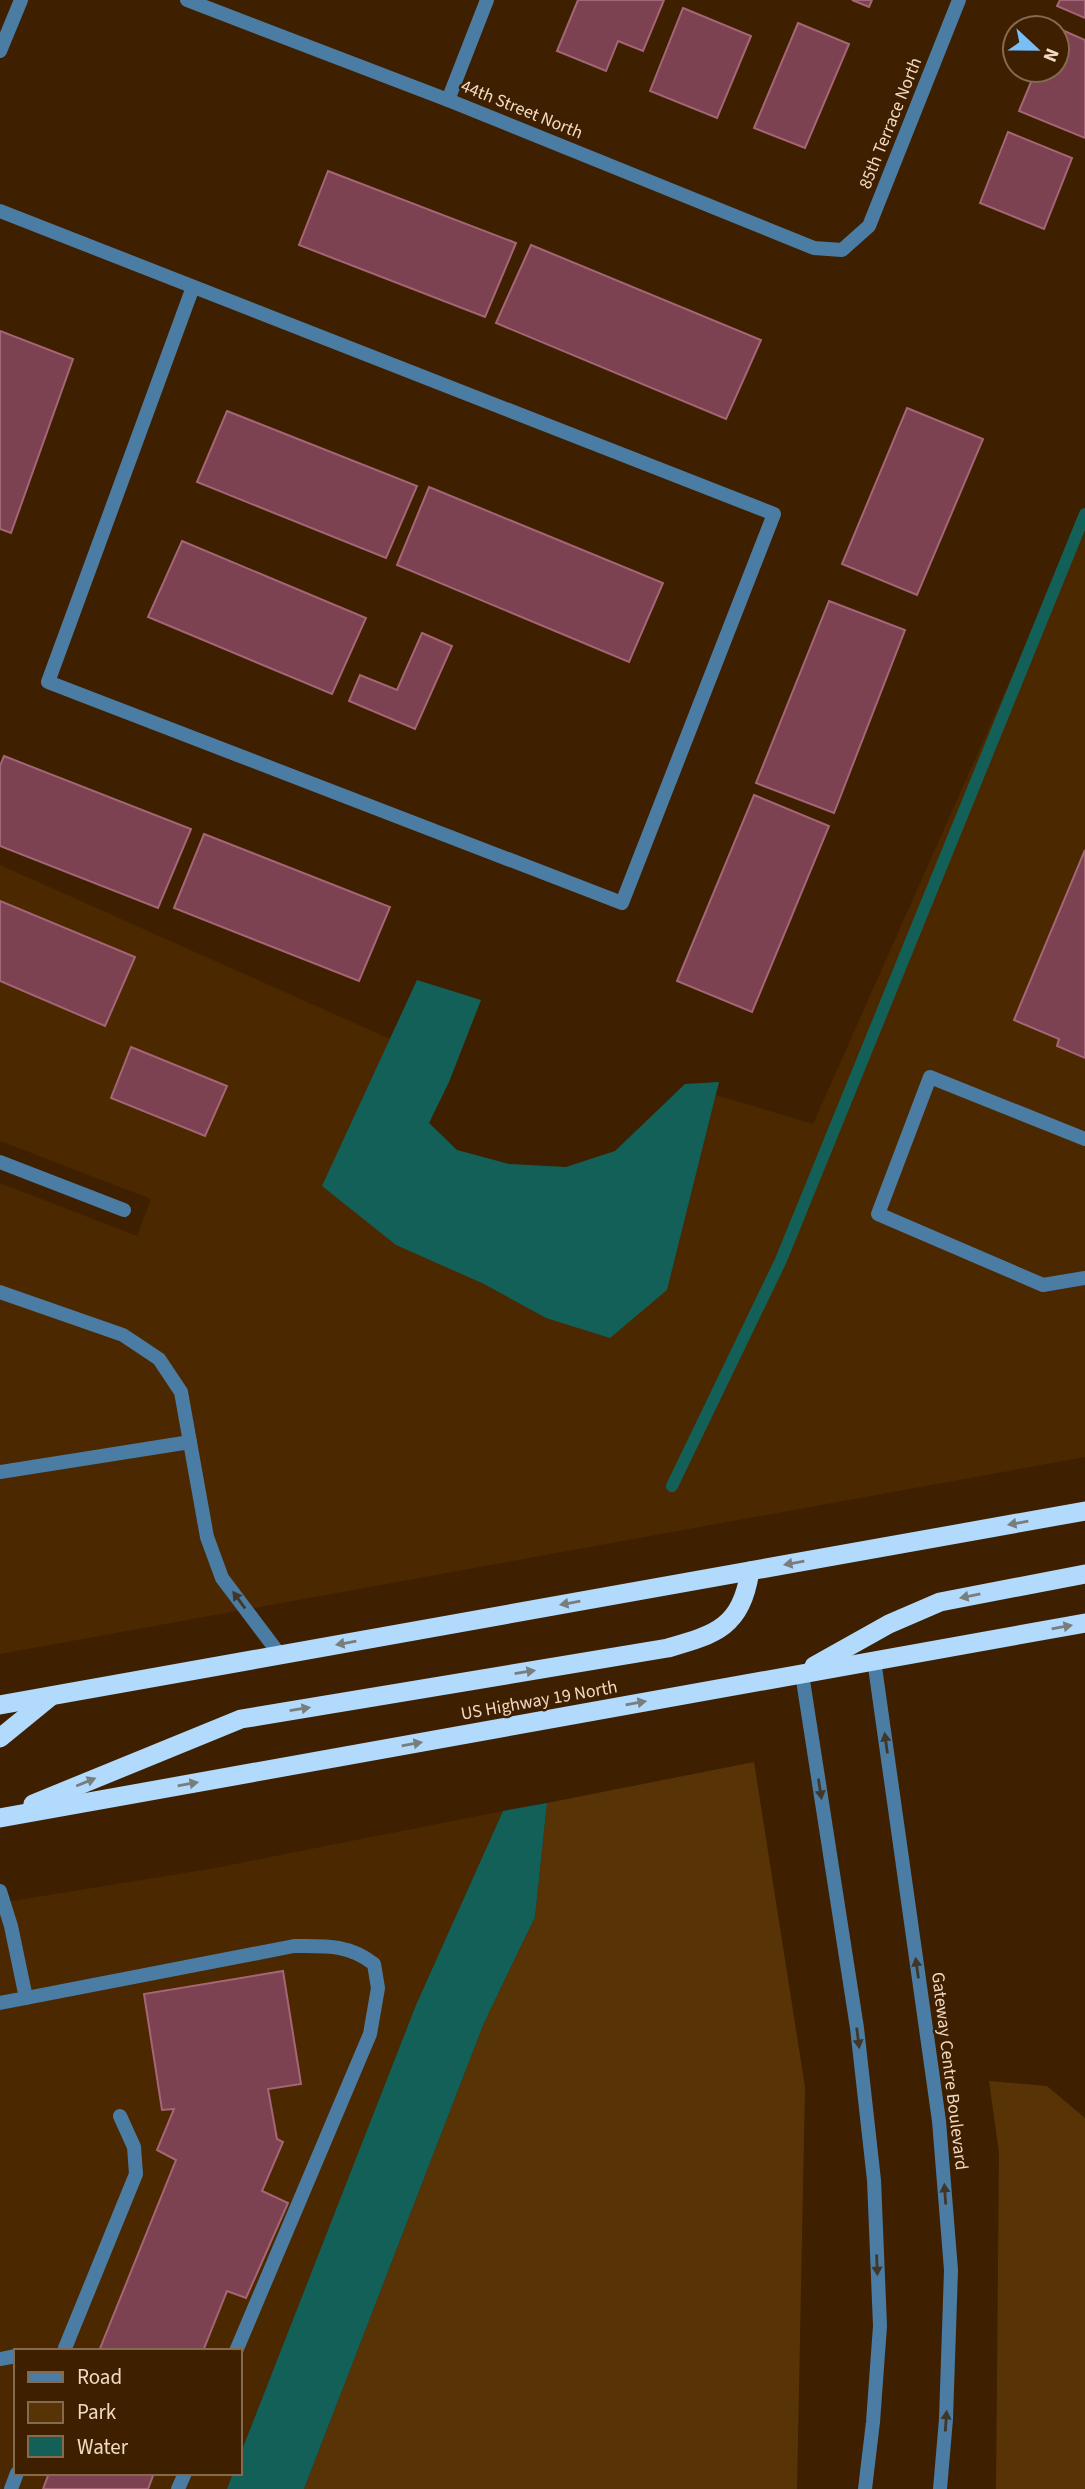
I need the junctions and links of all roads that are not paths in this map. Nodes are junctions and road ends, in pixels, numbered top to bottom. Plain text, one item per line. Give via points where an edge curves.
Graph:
1 (21, 0) edge
2 (187, 0) edge
3 (487, 0) edge
4 (959, 0) edge
5 (0, 51) edge
6 (448, 100) junction
7 (0, 211) edge
8 (842, 250) joint
9 (193, 287) junction
10 (1085, 1139) edge
11 (0, 1162) edge
12 (124, 1210) dead end
13 (1085, 1278) edge
14 (0, 1292) edge
15 (190, 1441) junction
16 (0, 1472) edge
17 (1085, 1511) edge
18 (750, 1571) junction
19 (1085, 1574) edge
20 (1085, 1623) edge
21 (279, 1655) junction
22 (874, 1660) junction
23 (802, 1674) junction
24 (53, 1696) junction
25 (0, 1705) edge
26 (0, 1738) edge
27 (0, 1818) edge
28 (0, 1891) edge
29 (26, 1998) junction
30 (0, 2004) edge
31 (120, 2116) dead end
32 (64, 2349) edge
33 (237, 2349) edge
34 (865, 2489) edge
35 (940, 2489) edge

1 - 5 street
2 - 6 street, 44th Street North
3 - 6 street
4 - 8 street, 85th Terrace North via 869,226
6 - 8 street, 44th Street North via 814,248
7 - 9 street
9 - 9 street via 774,514 622,903 48,682
10 - 13 street via 930,1076 878,1214 1043,1284
11 - 12 street
14 - 15 street via 123,1335 159,1359 181,1392
15 - 16 street
21 -> 15 street via 222,1578 207,1537
17 -> 18 highway
18 -> 21 highway
27 -> 18 highway via 241,1719 668,1648 710,1636 739,1608
19 -> 23 highway via 940,1602 889,1624
22 -> 20 highway, US Highway 19 North
21 - 24 highway
22 - 23 highway, US Highway 19 North
35 -> 22 street, Gateway Centre Boulevard via 951,2270 939,2120
27 -> 23 highway, US Highway 19 North
23 -> 34 street via 857,2028 874,2180 880,2326
24 - 25 highway
24 - 26 highway
28 - 29 street
29 - 30 street
29 - 33 street via 294,1946 334,1946 359,1952 374,1964 378,1988 370,2034
31 - 32 street via 134,2147 136,2174

